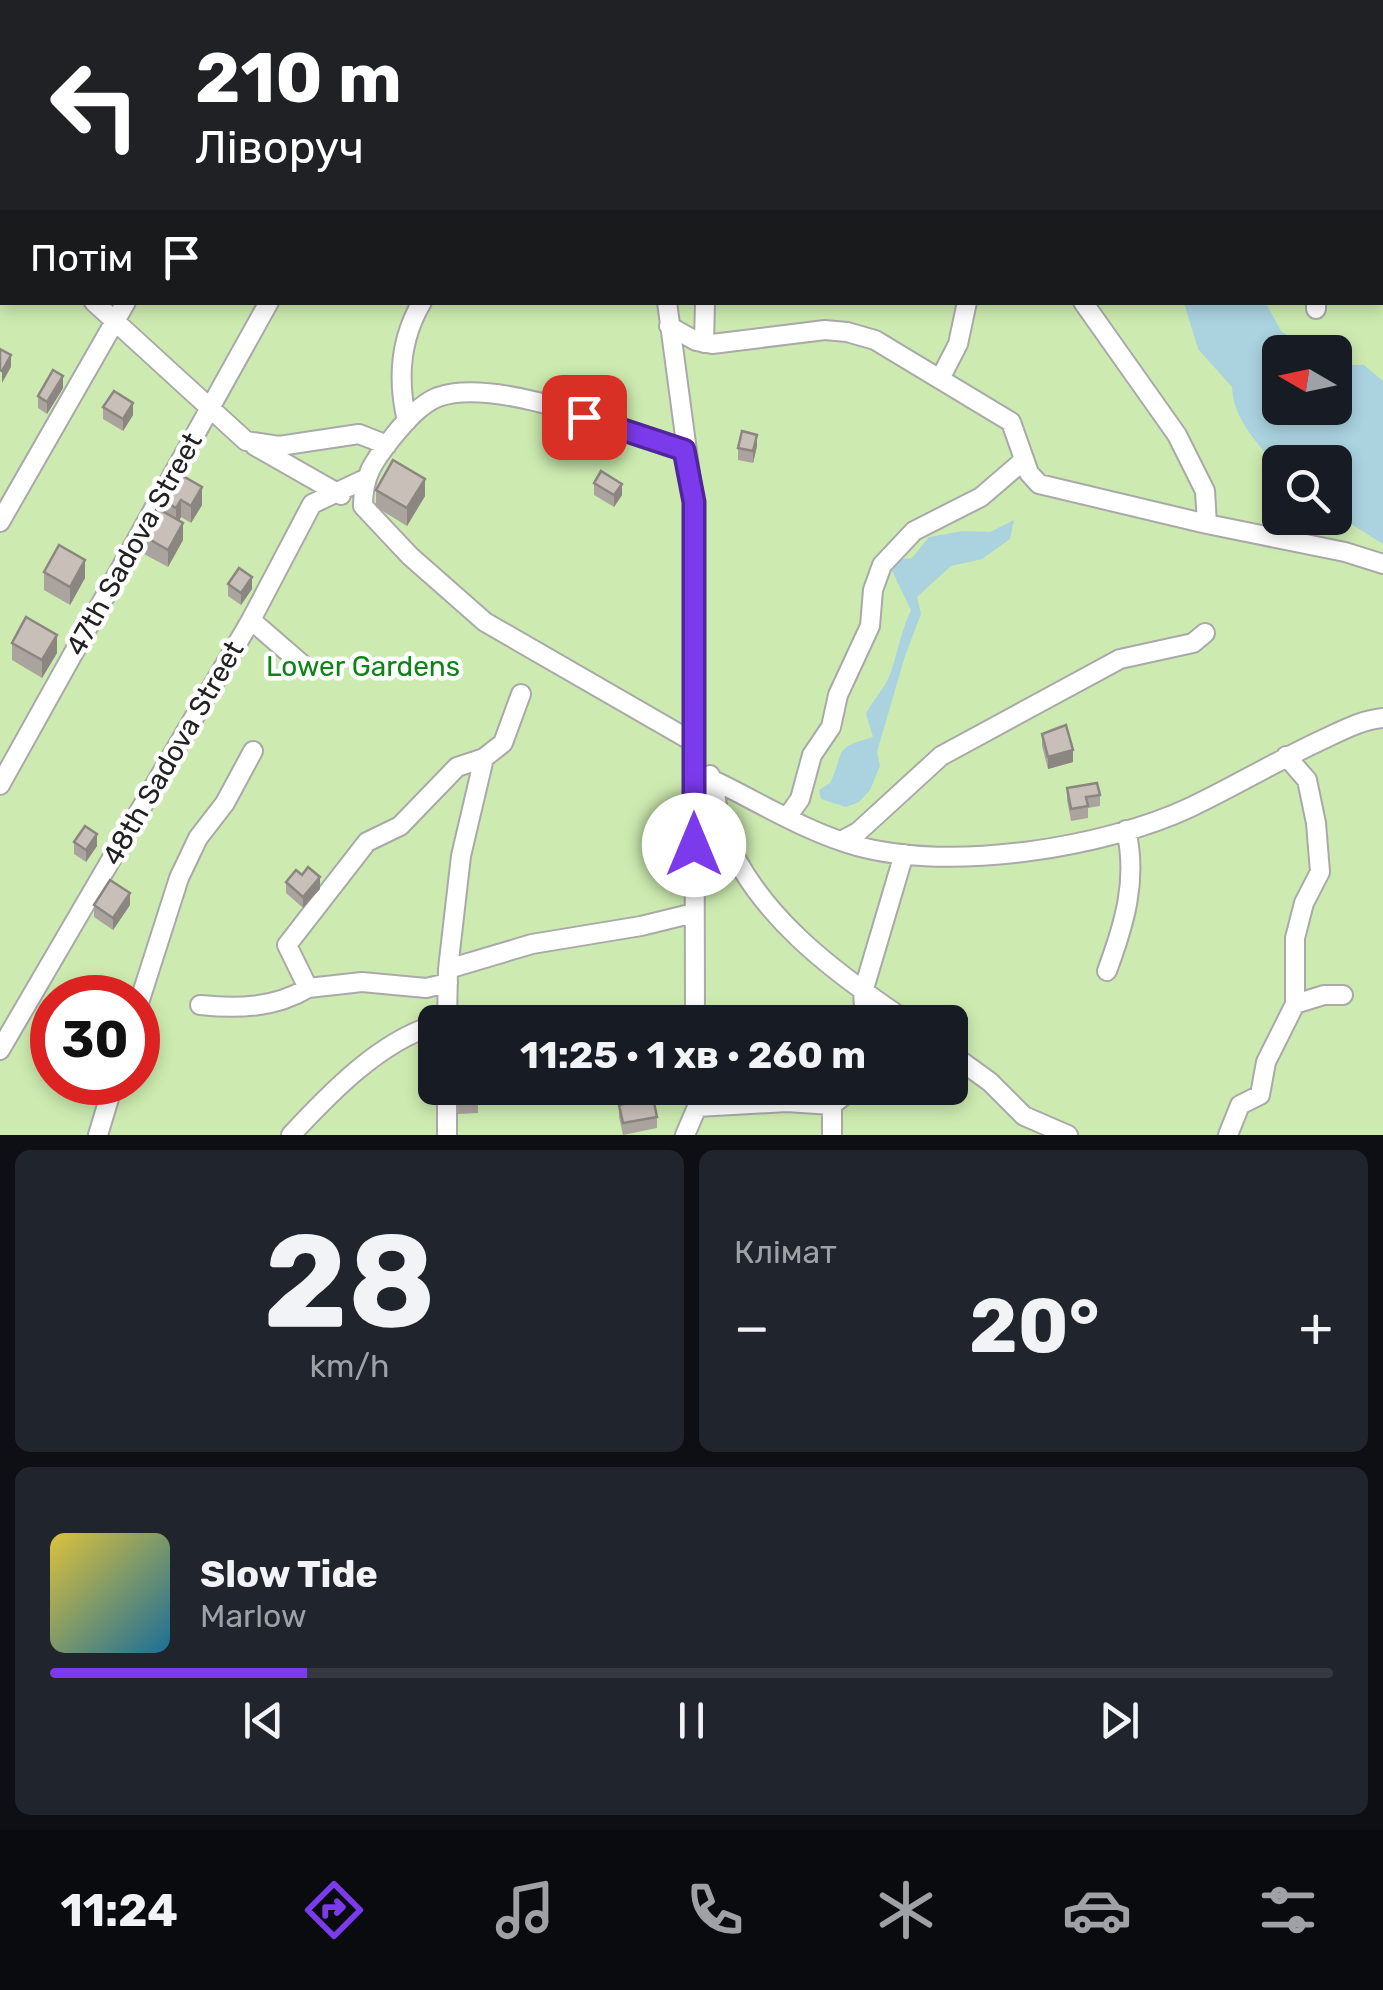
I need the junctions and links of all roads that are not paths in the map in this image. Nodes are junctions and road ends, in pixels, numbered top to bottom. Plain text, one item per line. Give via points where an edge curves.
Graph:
1 (98, 305) edge
2 (124, 305) edge
3 (267, 305) edge
4 (420, 305) edge
5 (666, 305) edge
6 (705, 305) edge
7 (966, 305) edge
8 (1085, 305) edge
9 (116, 320) junction
10 (669, 326) junction
11 (704, 343) junction
12 (940, 376) junction
13 (209, 406) junction
14 (407, 420) junction
15 (246, 440) junction
16 (387, 445) junction
17 (684, 450) junction
18 (1026, 467) junction
19 (363, 480) junction
20 (336, 493) junction
21 (363, 506) junction
22 (0, 522) edge
23 (1207, 524) junction
24 (1383, 564) edge
25 (251, 620) junction
26 (1205, 633) dead end
27 (303, 666) dead end
28 (521, 694) dead end
29 (1383, 718) edge
30 (695, 743) junction
31 (253, 751) dead end
32 (1286, 756) junction
33 (484, 758) junction
34 (713, 780) junction
35 (0, 785) edge
36 (788, 816) junction
37 (1126, 830) junction
38 (841, 841) junction
39 (904, 854) junction
40 (694, 913) junction
41 (1107, 972) dead end
42 (148, 975) edge
43 (448, 976) junction
44 (308, 988) junction
45 (863, 992) junction
46 (1342, 994) dead end
47 (1296, 1004) junction
48 (200, 1005) dead end
49 (445, 1005) edge
50 (695, 1005) edge
51 (864, 1005) edge
52 (882, 1005) edge
53 (418, 1029) edge
54 (0, 1050) edge
55 (968, 1066) edge
56 (107, 1105) edge
57 (447, 1105) edge
58 (694, 1105) edge
59 (697, 1105) edge
60 (832, 1105) edge
61 (1024, 1116) junction
62 (98, 1135) edge
63 (291, 1135) edge
64 (447, 1135) edge
65 (685, 1135) edge
66 (695, 1135) edge
67 (832, 1135) edge
68 (1016, 1135) edge
69 (1068, 1135) edge
70 (1228, 1135) edge

1 - 9 street
2 - 9 street
3 - 13 street, 47th Sadova Street
4 - 14 street via 402,354
5 - 10 street
6 - 11 street
7 - 12 street via 958,344
8 - 23 street via 1177,435 1205,491
9 - 13 street
9 - 22 street
10 - 11 street
10 - 17 street
11 - 12 street via 848,332
12 - 18 street via 1012,422
13 - 15 street
13 - 35 street, 47th Sadova Street
14 - 16 street
14 - 17 street via 433,399 462,390 558,408
15 - 16 street via 280,446 359,434
15 - 20 street
16 - 19 street
17 - 30 street via 694,502
18 - 23 street via 1039,484
18 - 36 street via 914,531 882,566 870,626
19 - 20 street, 48th Sadova Street
19 - 21 street
20 - 21 street
20 - 25 street, 48th Sadova Street via 312,504
21 - 30 street via 485,622
23 - 24 street
25 - 27 street
25 - 54 street, 48th Sadova Street
26 - 38 street via 1193,643 1120,659 940,756
28 - 33 street via 503,743
29 - 32 street via 1366,719
30 - 34 street
30 - 40 street
31 - 42 street via 179,878
32 - 37 street via 1189,808
32 - 47 street via 1307,780 1320,872 1295,938
33 - 43 street via 461,856
33 - 44 street via 457,768 400,826 367,842 286,945
34 - 36 street
34 - 45 street via 722,828 762,901
36 - 38 street
37 - 39 street via 1024,852
37 - 41 street via 1132,881
38 - 39 street
39 - 45 street
40 - 43 street via 532,944
40 - 50 street
43 - 44 street via 426,988 362,982
43 - 49 street
44 - 48 street via 288,1000
45 - 51 street
45 - 52 street
46 - 47 street
47 - 70 street via 1266,1062 1260,1094 1240,1105
53 - 63 street via 334,1089
55 - 61 street
56 - 62 street
57 - 64 street
58 - 65 street
59 - 66 street
60 - 67 street
61 - 68 street
61 - 69 street

